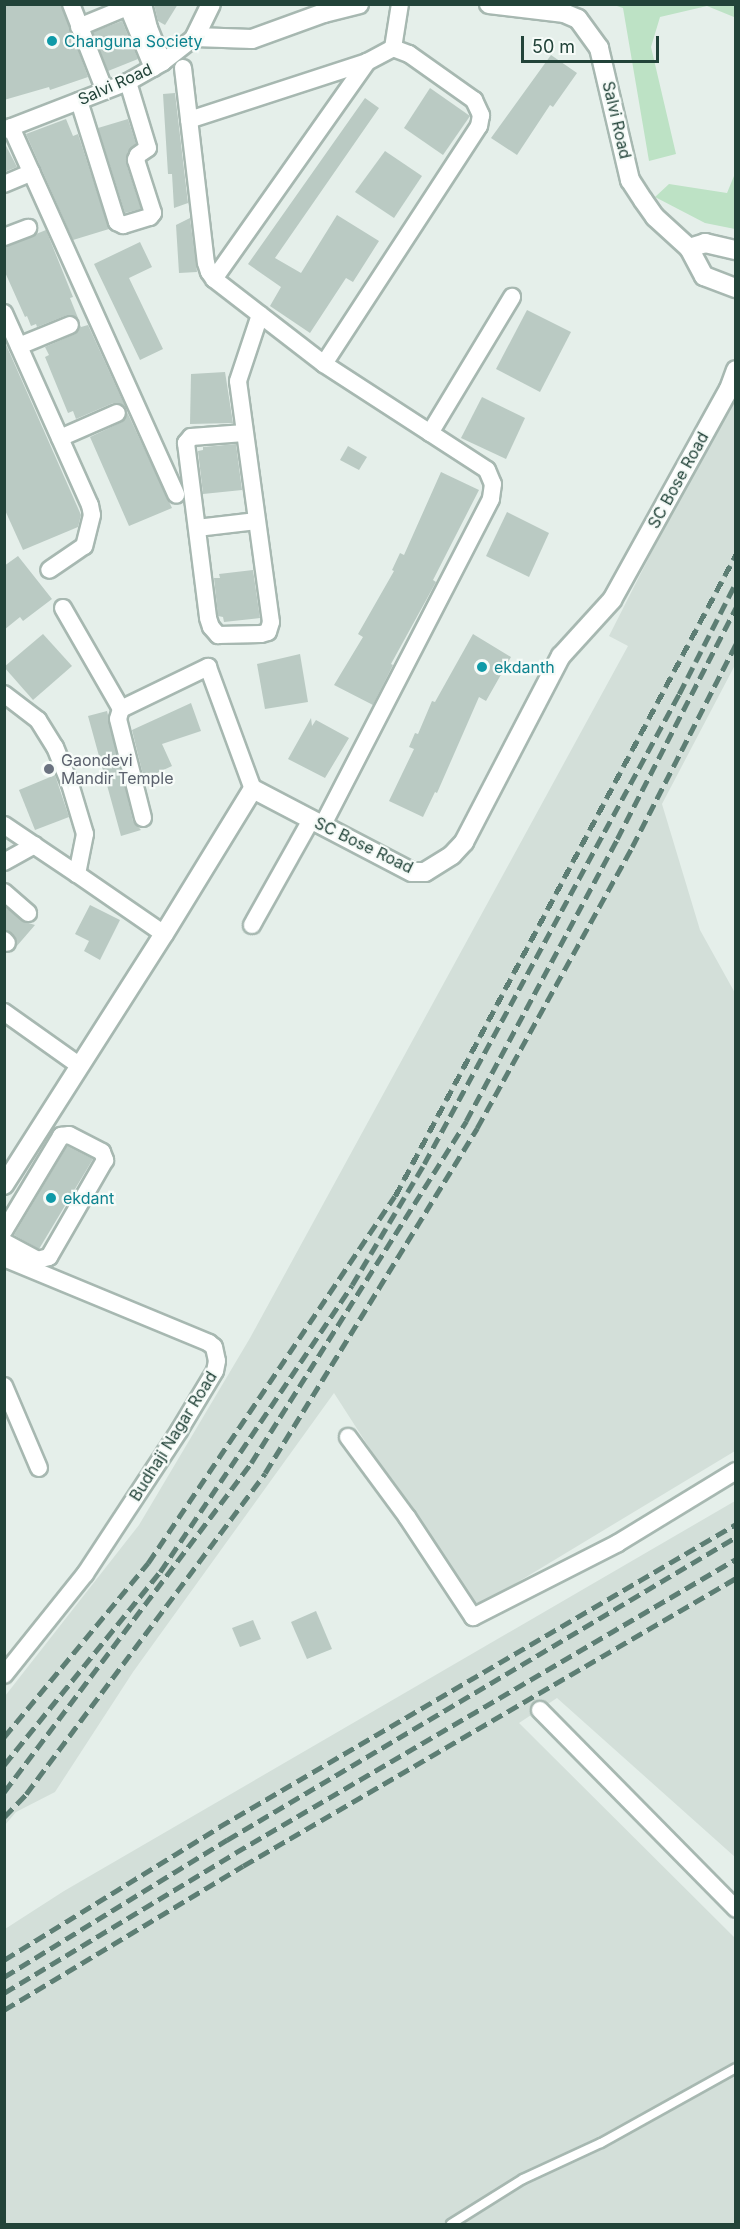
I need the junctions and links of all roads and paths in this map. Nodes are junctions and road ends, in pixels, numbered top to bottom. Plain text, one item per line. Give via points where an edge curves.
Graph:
1 (71, 4) edge
2 (143, 4) edge
3 (211, 4) edge
4 (359, 4) edge
5 (400, 4) edge
6 (489, 4) edge
7 (79, 27) junction
8 (195, 37) junction
9 (393, 48) junction
10 (367, 62) junction
11 (158, 65) junction
12 (183, 68) dead end
13 (128, 82) junction
14 (105, 92) junction
15 (79, 101) junction
16 (189, 120) junction
17 (8, 128) edge
18 (32, 172) junction
19 (4, 184) edge
20 (28, 228) dead end
21 (4, 237) edge
22 (689, 248) junction
23 (735, 250) edge
24 (214, 279) junction
25 (735, 288) edge
26 (512, 297) dead end
27 (260, 315) junction
28 (5, 316) edge
29 (70, 325) dead end
30 (19, 346) junction
31 (324, 364) junction
32 (735, 370) edge
33 (117, 413) dead end
34 (244, 433) junction
35 (430, 433) junction
36 (60, 438) junction
37 (176, 495) dead end
38 (257, 522) junction
39 (197, 528) junction
40 (49, 570) dead end
41 (63, 608) dead end
42 (4, 694) edge
43 (121, 709) junction
44 (253, 789) junction
45 (143, 818) dead end
46 (317, 823) junction
47 (4, 825) edge
48 (35, 845) junction
49 (4, 862) edge
50 (78, 874) junction
51 (4, 892) edge
52 (28, 913) dead end
53 (252, 924) dead end
54 (164, 934) junction
55 (4, 1012) edge
56 (80, 1066) junction
57 (4, 1185) edge
58 (4, 1231) edge
59 (4, 1242) edge
60 (4, 1258) edge
61 (4, 1386) edge
62 (348, 1437) dead end
63 (39, 1468) dead end
64 (735, 1471) edge
65 (4, 1675) edge
66 (540, 1710) dead end
67 (735, 1909) edge
68 (735, 2068) edge
69 (451, 2224) edge

1 - 7 street
2 - 11 street
3 - 8 street
4 - 8 street via 324,12 252,39
5 - 9 street
6 - 22 street, Salvi Road via 564,13 588,29 599,48 630,180 655,217
7 - 11 street via 125,8
7 - 14 street
8 - 11 street, Salvi Road
9 - 10 street
9 - 31 street via 409,54 474,100 481,115 479,126
10 - 16 street
10 - 24 street
11 - 13 street, Salvi Road
12 - 16 street
13 - 14 street, Salvi Road
13 - 15 street via 148,148 136,160 152,216 123,225 117,222
14 - 15 street, Salvi Road
15 - 17 street, Salvi Road
16 - 24 street via 206,263
17 - 18 street
18 - 19 street
18 - 37 street
20 - 21 street
22 - 23 street via 705,243
22 - 25 street, Salvi Road via 704,276
24 - 27 street
26 - 35 street
27 - 31 street
27 - 34 street via 238,381
28 - 30 street
29 - 30 street
30 - 36 street
31 - 35 street
32 - 46 street, SC Bose Road via 729,388 612,600 561,656 458,848 437,867 412,872
33 - 36 street
34 - 38 street
34 - 39 street via 187,439
35 - 46 street via 487,470 493,484 491,499
36 - 40 street via 92,515 84,546
38 - 39 street
38 - 39 street via 271,622 268,632 261,634 218,635 211,627
41 - 43 street
42 - 50 street via 38,720 58,756 85,834
43 - 44 street via 208,667
43 - 45 street via 118,719
44 - 46 street, SC Bose Road
44 - 54 street
46 - 53 street
47 - 48 street
48 - 49 street
48 - 50 street
50 - 54 street
51 - 52 street
54 - 56 street
55 - 56 street
56 - 57 street
58 - 59 street via 61,1136 69,1135 102,1152 105,1160 49,1257 38,1260
60 - 65 street, Budhaji Nagar Road via 209,1343 217,1361 215,1371 179,1431 85,1574
61 - 63 street
62 - 64 street via 407,1517 472,1617 618,1543
66 - 67 street
68 - 69 lane via 601,2143 523,2179

